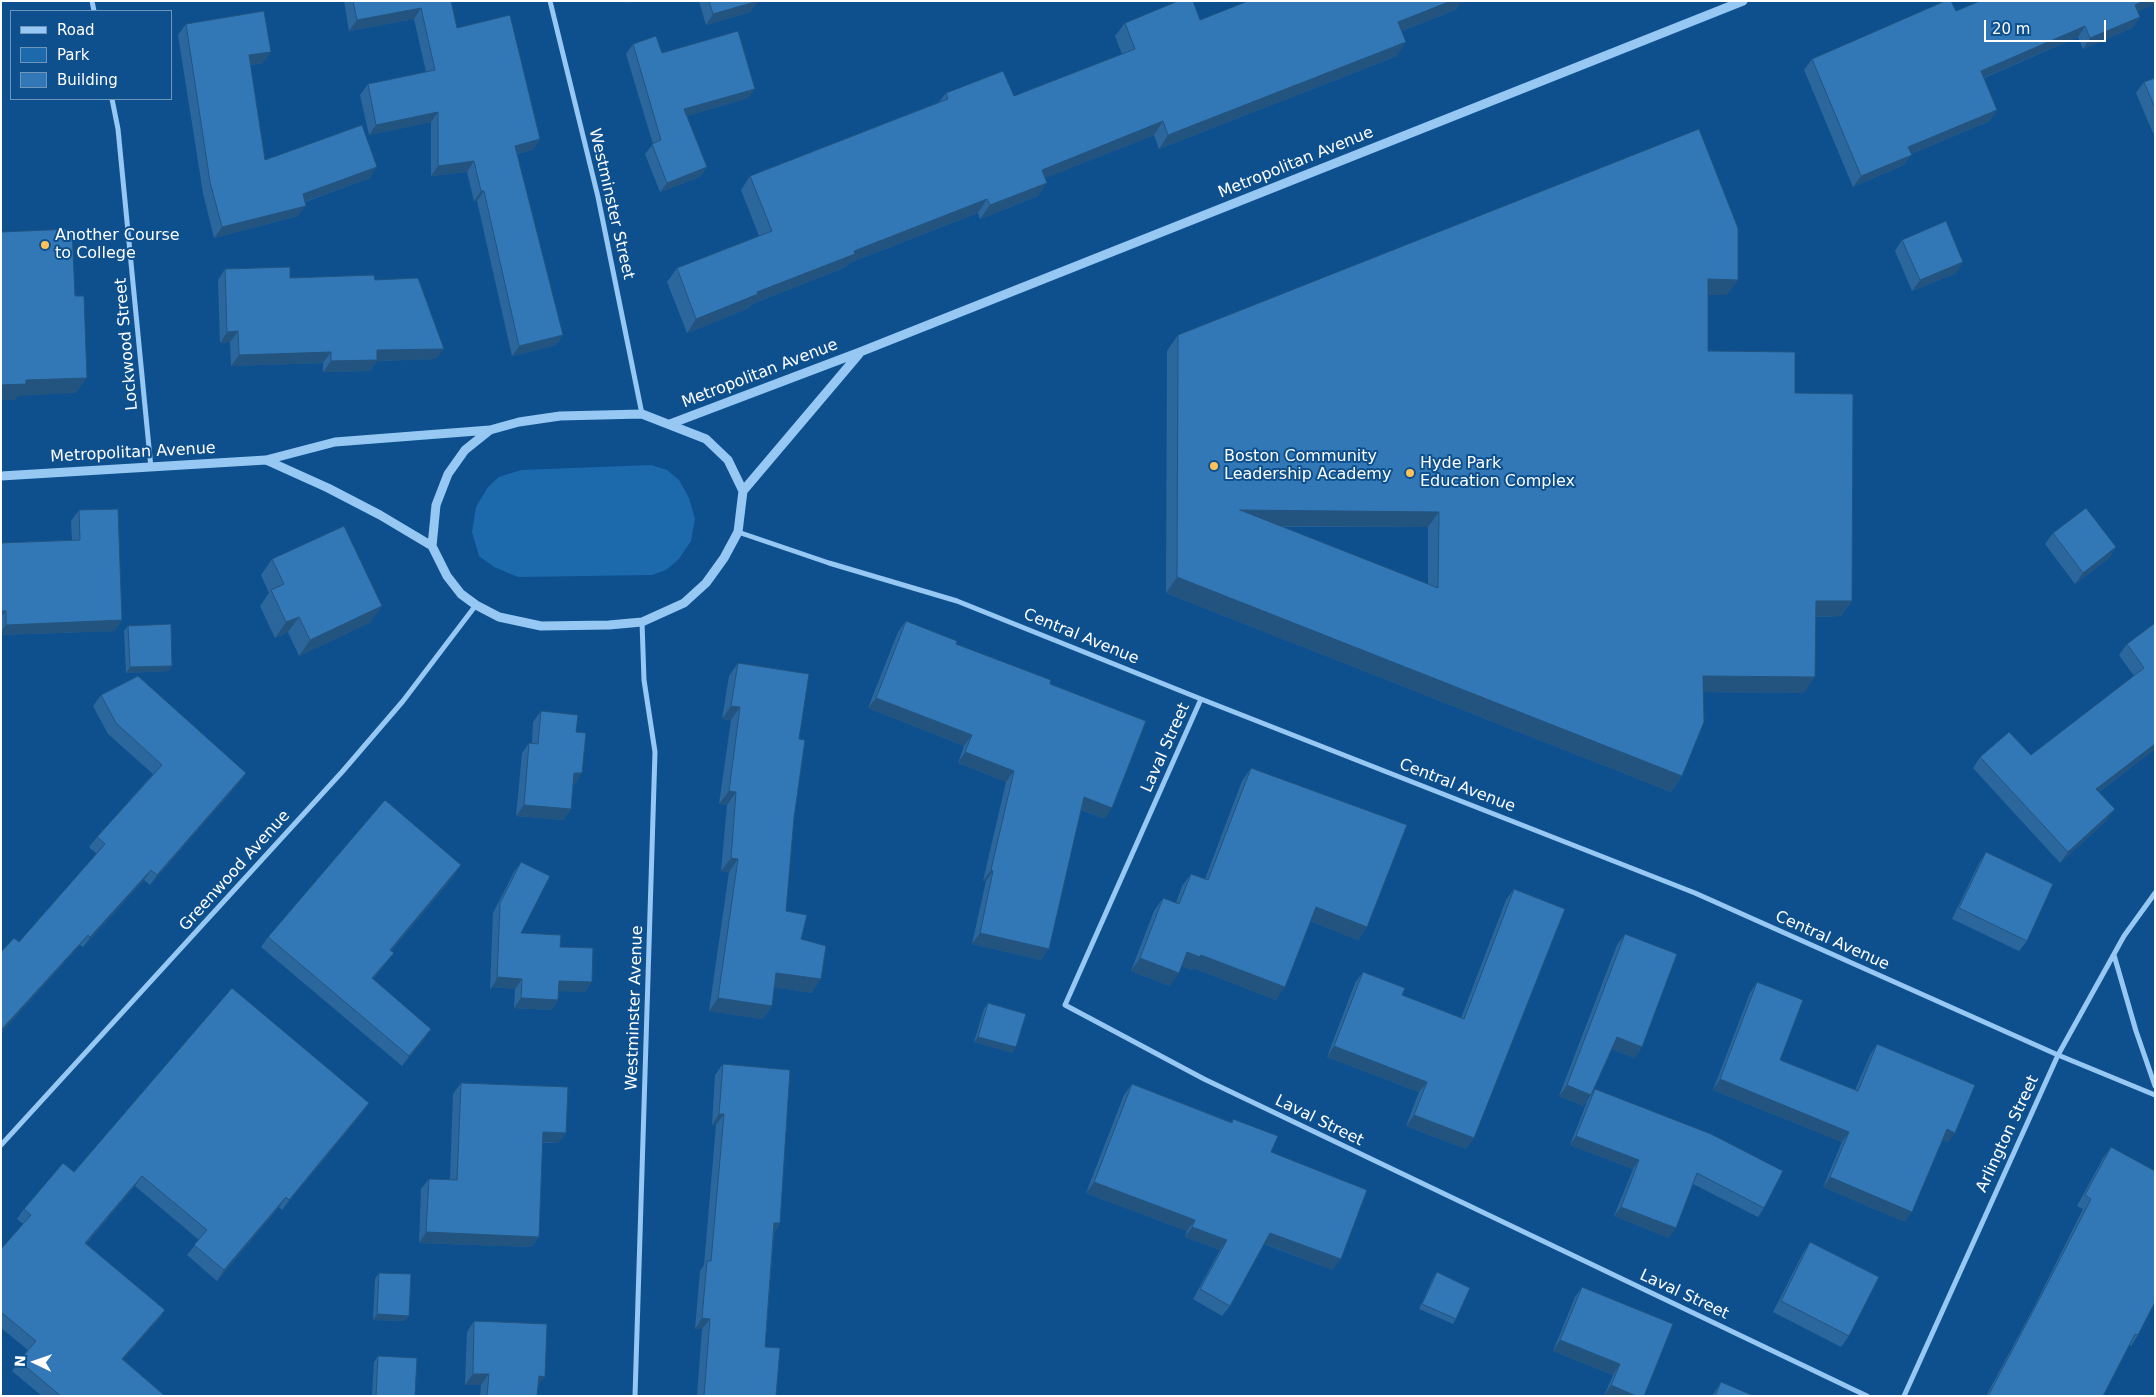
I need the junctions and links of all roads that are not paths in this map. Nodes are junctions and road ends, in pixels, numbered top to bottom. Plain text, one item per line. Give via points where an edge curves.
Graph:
1 (550, 1) edge
2 (1743, 1) edge
3 (112, 100) edge
4 (860, 352) junction
5 (642, 414) junction
6 (670, 424) junction
7 (490, 430) junction
8 (266, 460) junction
9 (151, 468) junction
10 (1, 476) edge
11 (743, 490) junction
12 (738, 532) junction
13 (432, 546) junction
14 (476, 605) junction
15 (642, 622) junction
16 (1201, 699) junction
17 (2155, 893) edge
18 (2114, 955) junction
19 (2058, 1055) junction
20 (2155, 1086) edge
21 (2155, 1096) edge
22 (1, 1145) edge
23 (635, 1396) edge
24 (1867, 1396) edge
25 (1904, 1396) edge

1 - 5 street, Westminster Street via 598,197
2 - 4 street, Metropolitan Avenue
3 - 9 street, Lockwood Street via 118,129
4 - 6 street, Metropolitan Avenue
4 - 11 street, Metropolitan Avenue
5 - 6 street
5 - 7 street via 560,416
6 - 11 street via 706,440 728,460
7 - 8 street, Metropolitan Avenue via 335,442
7 - 13 street via 465,450 448,474 436,505
8 - 9 street, Metropolitan Avenue
8 - 13 street, Metropolitan Avenue via 380,514
9 - 10 street, Metropolitan Avenue
11 - 12 street
12 - 15 street via 706,583 684,603
12 - 16 street, Central Avenue via 957,601
13 - 14 street via 447,576 461,594
14 - 15 street via 499,617 541,626
14 - 22 street, Greenwood Avenue via 403,701 342,772
15 - 23 street, Westminster Avenue via 644,680 655,752
16 - 19 street, Central Avenue via 1695,893
16 - 24 street, Laval Street via 1065,1005 1204,1079
17 - 18 street, Arlington Street
18 - 19 street, Arlington Street
18 - 20 street
19 - 21 street, Central Avenue
19 - 25 street, Arlington Street

